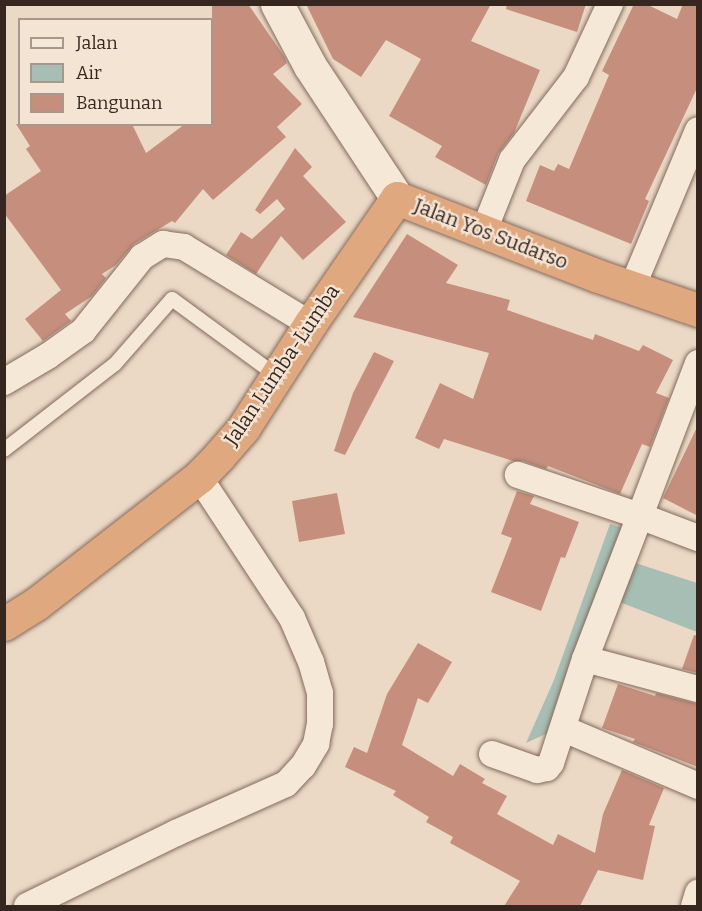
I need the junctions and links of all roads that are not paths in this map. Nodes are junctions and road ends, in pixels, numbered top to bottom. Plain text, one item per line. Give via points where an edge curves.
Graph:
1 (278, 4) edge
2 (610, 4) edge
3 (698, 130) edge
4 (397, 198) junction
5 (483, 233) junction
6 (632, 288) junction
7 (698, 310) edge
8 (310, 324) junction
9 (698, 363) edge
10 (278, 376) junction
11 (4, 382) edge
12 (4, 450) edge
13 (518, 475) dead end
14 (199, 477) junction
15 (640, 516) junction
16 (698, 537) edge
17 (4, 624) edge
18 (585, 659) junction
19 (698, 689) edge
20 (564, 729) junction
21 (492, 754) dead end
22 (698, 786) edge
23 (698, 893) edge
24 (27, 906) edge
25 (694, 906) edge

1 - 4 street, Jalan Yos Sudarso via 310,66
2 - 5 street via 576,77 512,160
3 - 6 street
4 - 5 highway, Jalan Yos Sudarso
4 - 8 highway, Jalan Lumba-Lumba
5 - 6 highway, Jalan Yos Sudarso
6 - 7 highway, Jalan Yos Sudarso
8 - 10 highway, Jalan Lumba-Lumba
8 - 11 street via 184,247 163,244 142,257 83,331
9 - 15 street
10 - 12 lane via 172,299 115,364
10 - 14 highway, Jalan Lumba-Lumba via 244,427
13 - 15 street
14 - 17 highway, Jalan Lumba-Lumba via 36,604
14 - 24 street via 292,618 320,693 316,744 286,784 176,832
15 - 16 street
15 - 18 street
18 - 19 street
18 - 20 street
20 - 21 street via 551,763 543,770
20 - 22 street
23 - 25 street

